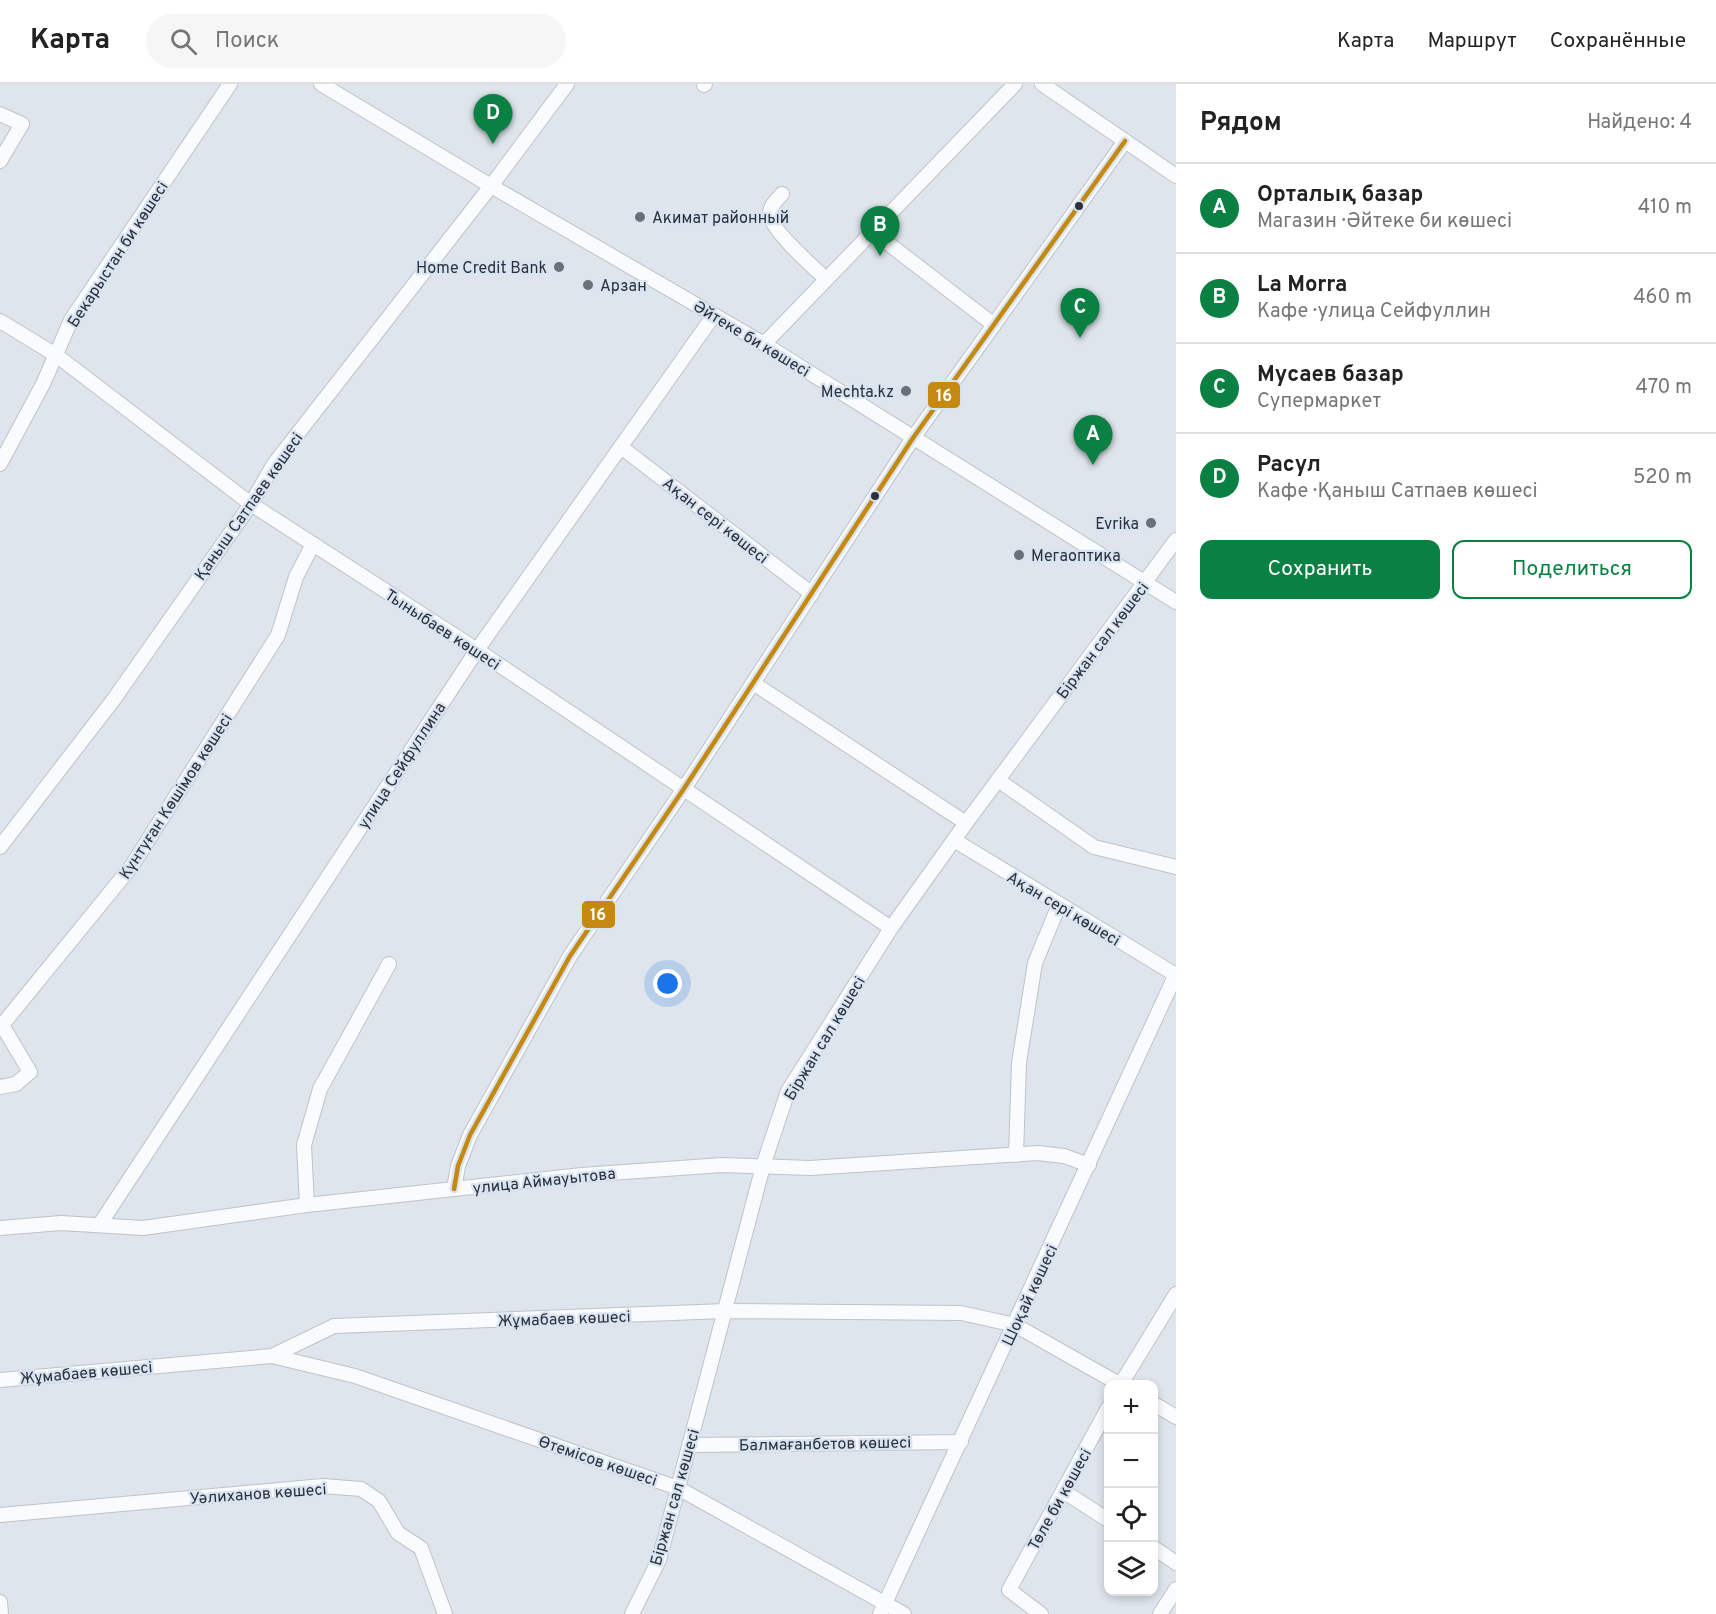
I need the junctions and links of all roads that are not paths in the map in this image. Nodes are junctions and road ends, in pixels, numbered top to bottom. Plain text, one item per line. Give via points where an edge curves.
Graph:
1 (230, 84) edge
2 (321, 84) edge
3 (567, 84) edge
4 (1015, 84) edge
5 (1042, 84) edge
6 (0, 114) edge
7 (1125, 141) junction
8 (0, 161) edge
9 (1176, 176) edge
10 (491, 186) junction
11 (782, 194) dead end
12 (872, 231) junction
13 (826, 279) junction
14 (714, 315) junction
15 (0, 321) edge
16 (994, 325) junction
17 (764, 344) junction
18 (56, 355) junction
19 (913, 438) junction
20 (621, 447) junction
21 (0, 464) edge
22 (251, 504) junction
23 (1176, 540) edge
24 (313, 544) junction
25 (1146, 582) junction
26 (812, 594) junction
27 (1176, 602) edge
28 (477, 650) junction
29 (753, 684) junction
30 (998, 780) junction
31 (683, 789) junction
32 (966, 823) junction
33 (954, 840) junction
34 (0, 847) edge
35 (1176, 867) edge
36 (1059, 905) junction
37 (891, 928) junction
38 (389, 964) dead end
39 (1176, 974) edge
40 (0, 1087) edge
41 (1016, 1155) junction
42 (1089, 1165) junction
43 (763, 1166) junction
44 (454, 1189) junction
45 (307, 1205) junction
46 (100, 1224) junction
47 (0, 1228) edge
48 (1176, 1294) edge
49 (725, 1311) junction
50 (1015, 1325) junction
51 (272, 1356) junction
52 (0, 1380) edge
53 (1113, 1380) edge
54 (1122, 1380) edge
55 (1158, 1406) edge
56 (1104, 1415) edge
57 (1176, 1417) edge
58 (961, 1442) junction
59 (689, 1445) junction
60 (678, 1488) junction
61 (1063, 1491) junction
62 (0, 1515) edge
63 (1104, 1517) edge
64 (1158, 1551) edge
65 (1176, 1563) edge
66 (1176, 1589) edge
67 (0, 1602) edge
68 (883, 1609) edge
69 (1, 1614) edge
70 (445, 1614) edge
71 (632, 1614) edge
72 (904, 1614) edge
73 (1041, 1614) edge
74 (1160, 1614) edge

1 - 18 street, Бекарыстан би көшесі via 71,320
2 - 10 street, Әйтеке би көшесі
3 - 10 street, Қаныш Сатпаев көшесі
4 - 12 street
5 - 7 street
6 - 8 street via 22,124
7 - 9 street
7 - 16 street
10 - 14 street, Әйтеке би көшесі
10 - 22 street, Қаныш Сатпаев көшесі via 274,464
11 - 13 street via 770,215 774,228
12 - 13 street
12 - 16 street
13 - 17 street
14 - 17 street, Әйтеке би көшесі
14 - 20 street, улица Сейфуллина
15 - 18 street, Тыныбаев көшесі
16 - 19 street
17 - 19 street, Әйтеке би көшесі
18 - 21 street, Бекарыстан би көшесі
18 - 22 street, Тыныбаев көшесі
19 - 25 street, Әйтеке би көшесі
19 - 26 street
20 - 26 street, Ақан сері көшесі
20 - 28 street, улица Сейфуллина
22 - 24 street, Тыныбаев көшесі
22 - 34 street, Қаныш Сатпаев көшесі via 114,699
23 - 25 street, Біржан сал көшесі
24 - 28 street, Тыныбаев көшесі
24 - 40 street, Күнтуған Көшімов көшесі via 296,577 278,635 131,867 2,1025 30,1072 16,1084
25 - 27 street, Әйтеке би көшесі
25 - 30 street, Біржан сал көшесі
26 - 29 street
28 - 31 street, Тыныбаев көшесі
28 - 46 street, улица Сейфуллина
29 - 31 street
29 - 32 street
30 - 32 street, Біржан сал көшесі
30 - 35 street via 1094,847
31 - 37 street, Тыныбаев көшесі
31 - 44 street via 570,956 470,1135
32 - 33 street, Біржан сал көшесі
33 - 36 street, Ақан сері көшесі
33 - 37 street, Біржан сал көшесі
36 - 39 street, Ақан сері көшесі
36 - 41 street via 1035,963 1019,1063
37 - 43 street, Біржан сал көшесі via 788,1091
38 - 45 street via 320,1089 304,1145
39 - 42 street, Шоқай көшесі
41 - 42 street, улица Аймауытова via 1064,1156
41 - 43 street, улица Аймауытова via 810,1168
42 - 50 street, Шоқай көшесі
43 - 44 street, улица Аймауытова via 593,1174
43 - 49 street, Біржан сал көшесі
44 - 45 street, улица Аймауытова
45 - 46 street, улица Аймауытова via 143,1228
46 - 47 street, улица Аймауытова
48 - 54 street
49 - 50 street, Жұмабаев көшесі via 961,1313
49 - 51 street, Жұмабаев көшесі via 334,1326
49 - 59 street, Біржан сал көшесі
50 - 53 street, Жұмабаев көшесі
50 - 58 street, Шоқай көшесі
51 - 52 street, Жұмабаев көшесі
51 - 60 street, Өтемісов көшесі via 356,1376
55 - 57 street
56 - 61 street, Төле би көшесі
58 - 59 street, Балмағанбетов көшесі
58 - 68 street, Шоқай көшесі
59 - 60 street, Біржан сал көшесі
60 - 68 street, Өтемісов көшесі
60 - 71 street, Біржан сал көшесі via 658,1560
61 - 63 street
61 - 73 street, Төле би көшесі via 1009,1590
62 - 70 street, Уәлиханов көшесі via 323,1486 361,1489 379,1501 398,1533 421,1548
64 - 65 street
66 - 74 street
67 - 69 street
68 - 72 street, Өтемісов көшесі

